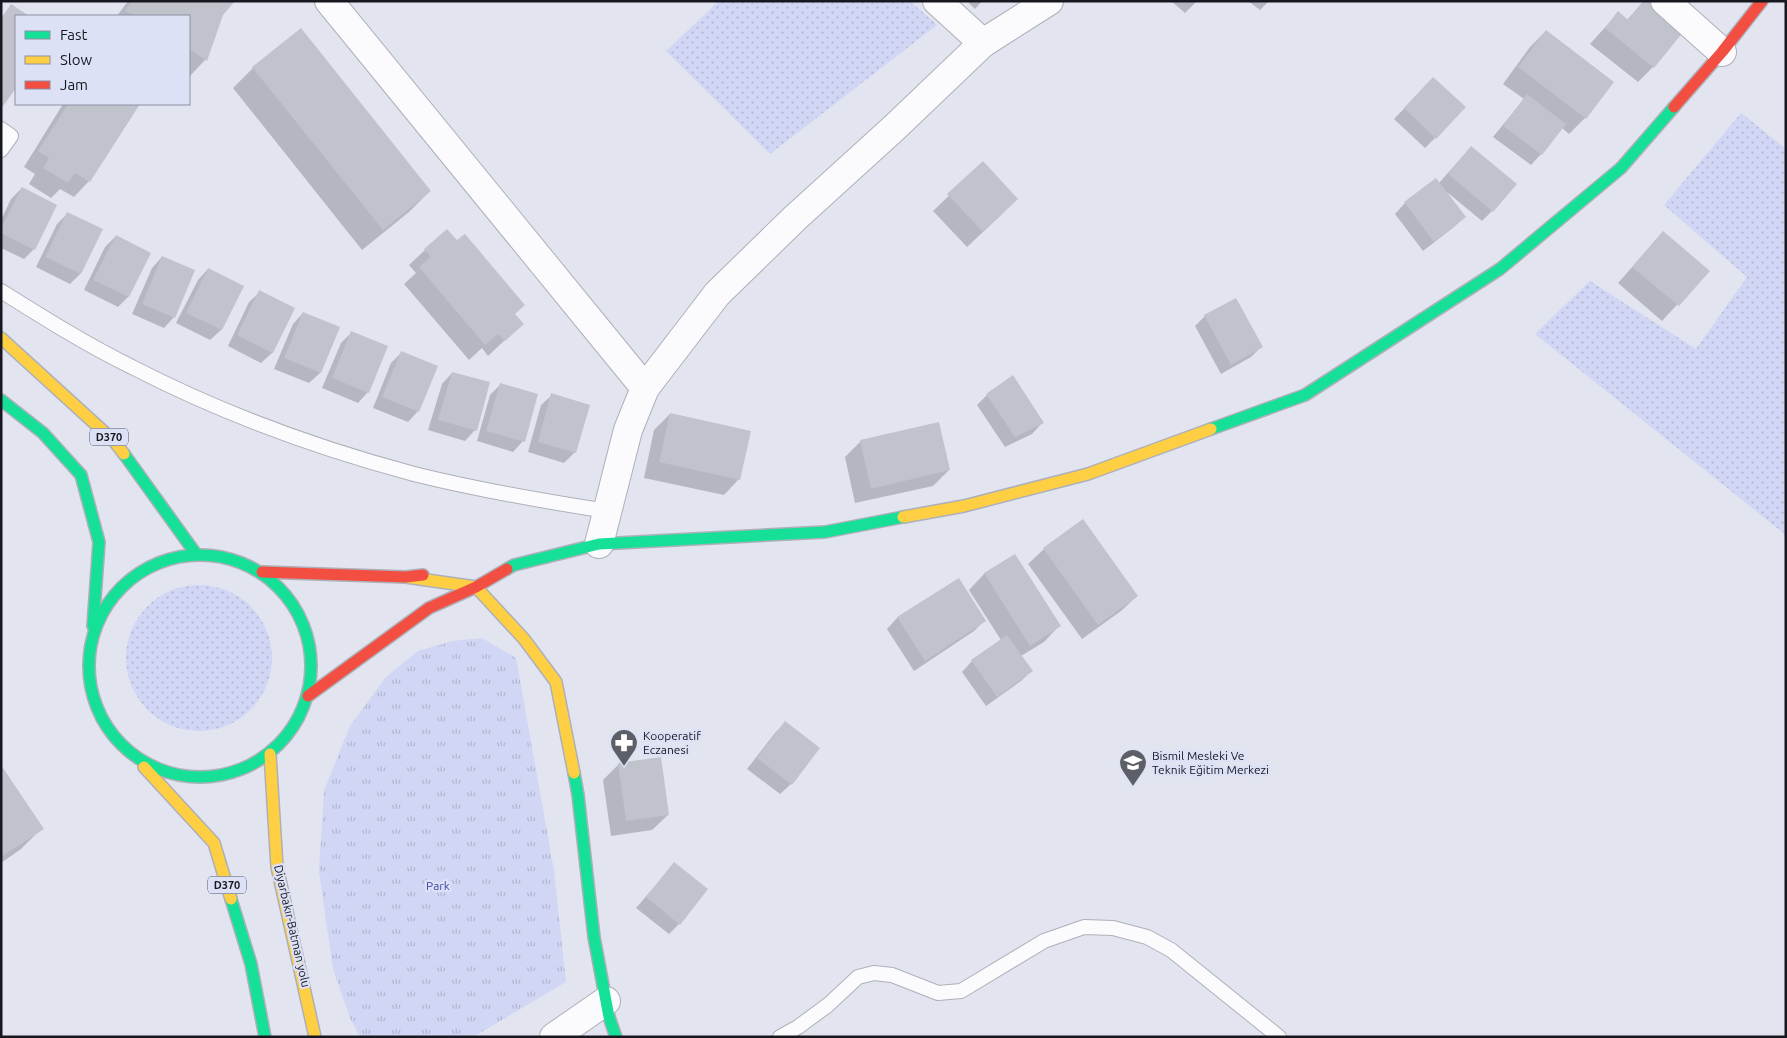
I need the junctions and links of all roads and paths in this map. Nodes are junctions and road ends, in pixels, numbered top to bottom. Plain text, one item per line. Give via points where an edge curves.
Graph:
1 (329, 1) edge
2 (937, 1) edge
3 (1049, 1) edge
4 (1665, 1) edge
5 (1762, 1) edge
6 (983, 43) junction
7 (1722, 52) junction
8 (1, 129) edge
9 (1, 150) edge
10 (1, 291) edge
11 (1, 338) edge
12 (645, 388) junction
13 (1, 400) edge
14 (607, 511) junction
15 (599, 544) junction
16 (196, 554) junction
17 (514, 565) junction
18 (485, 568) dead end
19 (262, 572) junction
20 (455, 572) dead end
21 (406, 577) junction
22 (476, 587) junction
23 (92, 636) junction
24 (308, 696) junction
25 (270, 754) junction
26 (138, 760) junction
27 (606, 1001) junction
28 (265, 1037) edge
29 (315, 1037) edge
30 (554, 1037) edge
31 (616, 1037) edge
32 (780, 1037) edge
33 (1278, 1037) edge

1 - 12 street
2 - 6 street
3 - 6 street
4 - 7 street
5 - 7 main road
6 - 12 street via 717,294
7 - 15 main road via 1621,168 1500,269 1304,395 1088,474 964,506 825,532
8 - 9 lane via 11,136
10 - 14 lane via 132,368 300,438 414,474 472,488
11 - 16 main road, D370 via 114,441
12 - 14 street via 628,430
13 - 23 main road via 43,433 81,475 99,542
14 - 15 street
15 - 17 main road
16 - 19 main road via 230,558
16 - 23 main road via 161,561 131,578 107,604
17 - 18 main road
17 - 22 main road
19 - 21 main road
19 - 24 main road via 288,596 305,626 312,661
20 - 21 main road
21 - 22 main road
22 - 24 main road via 429,608
22 - 27 main road via 524,639 556,682 578,796 594,937
23 - 26 main road via 88,671 95,706 112,736
24 - 25 main road via 294,728
25 - 26 main road via 240,772 205,778 170,774
25 - 29 main road, Diyarbakır-Batman yolu via 277,867
26 - 28 main road, D370 via 214,844 251,964
27 - 30 street
27 - 31 main road
32 - 33 lane via 828,1005 858,977 874,973 892,975 938,993 961,991 1044,941 1084,927 1113,928 1147,937 1172,950

